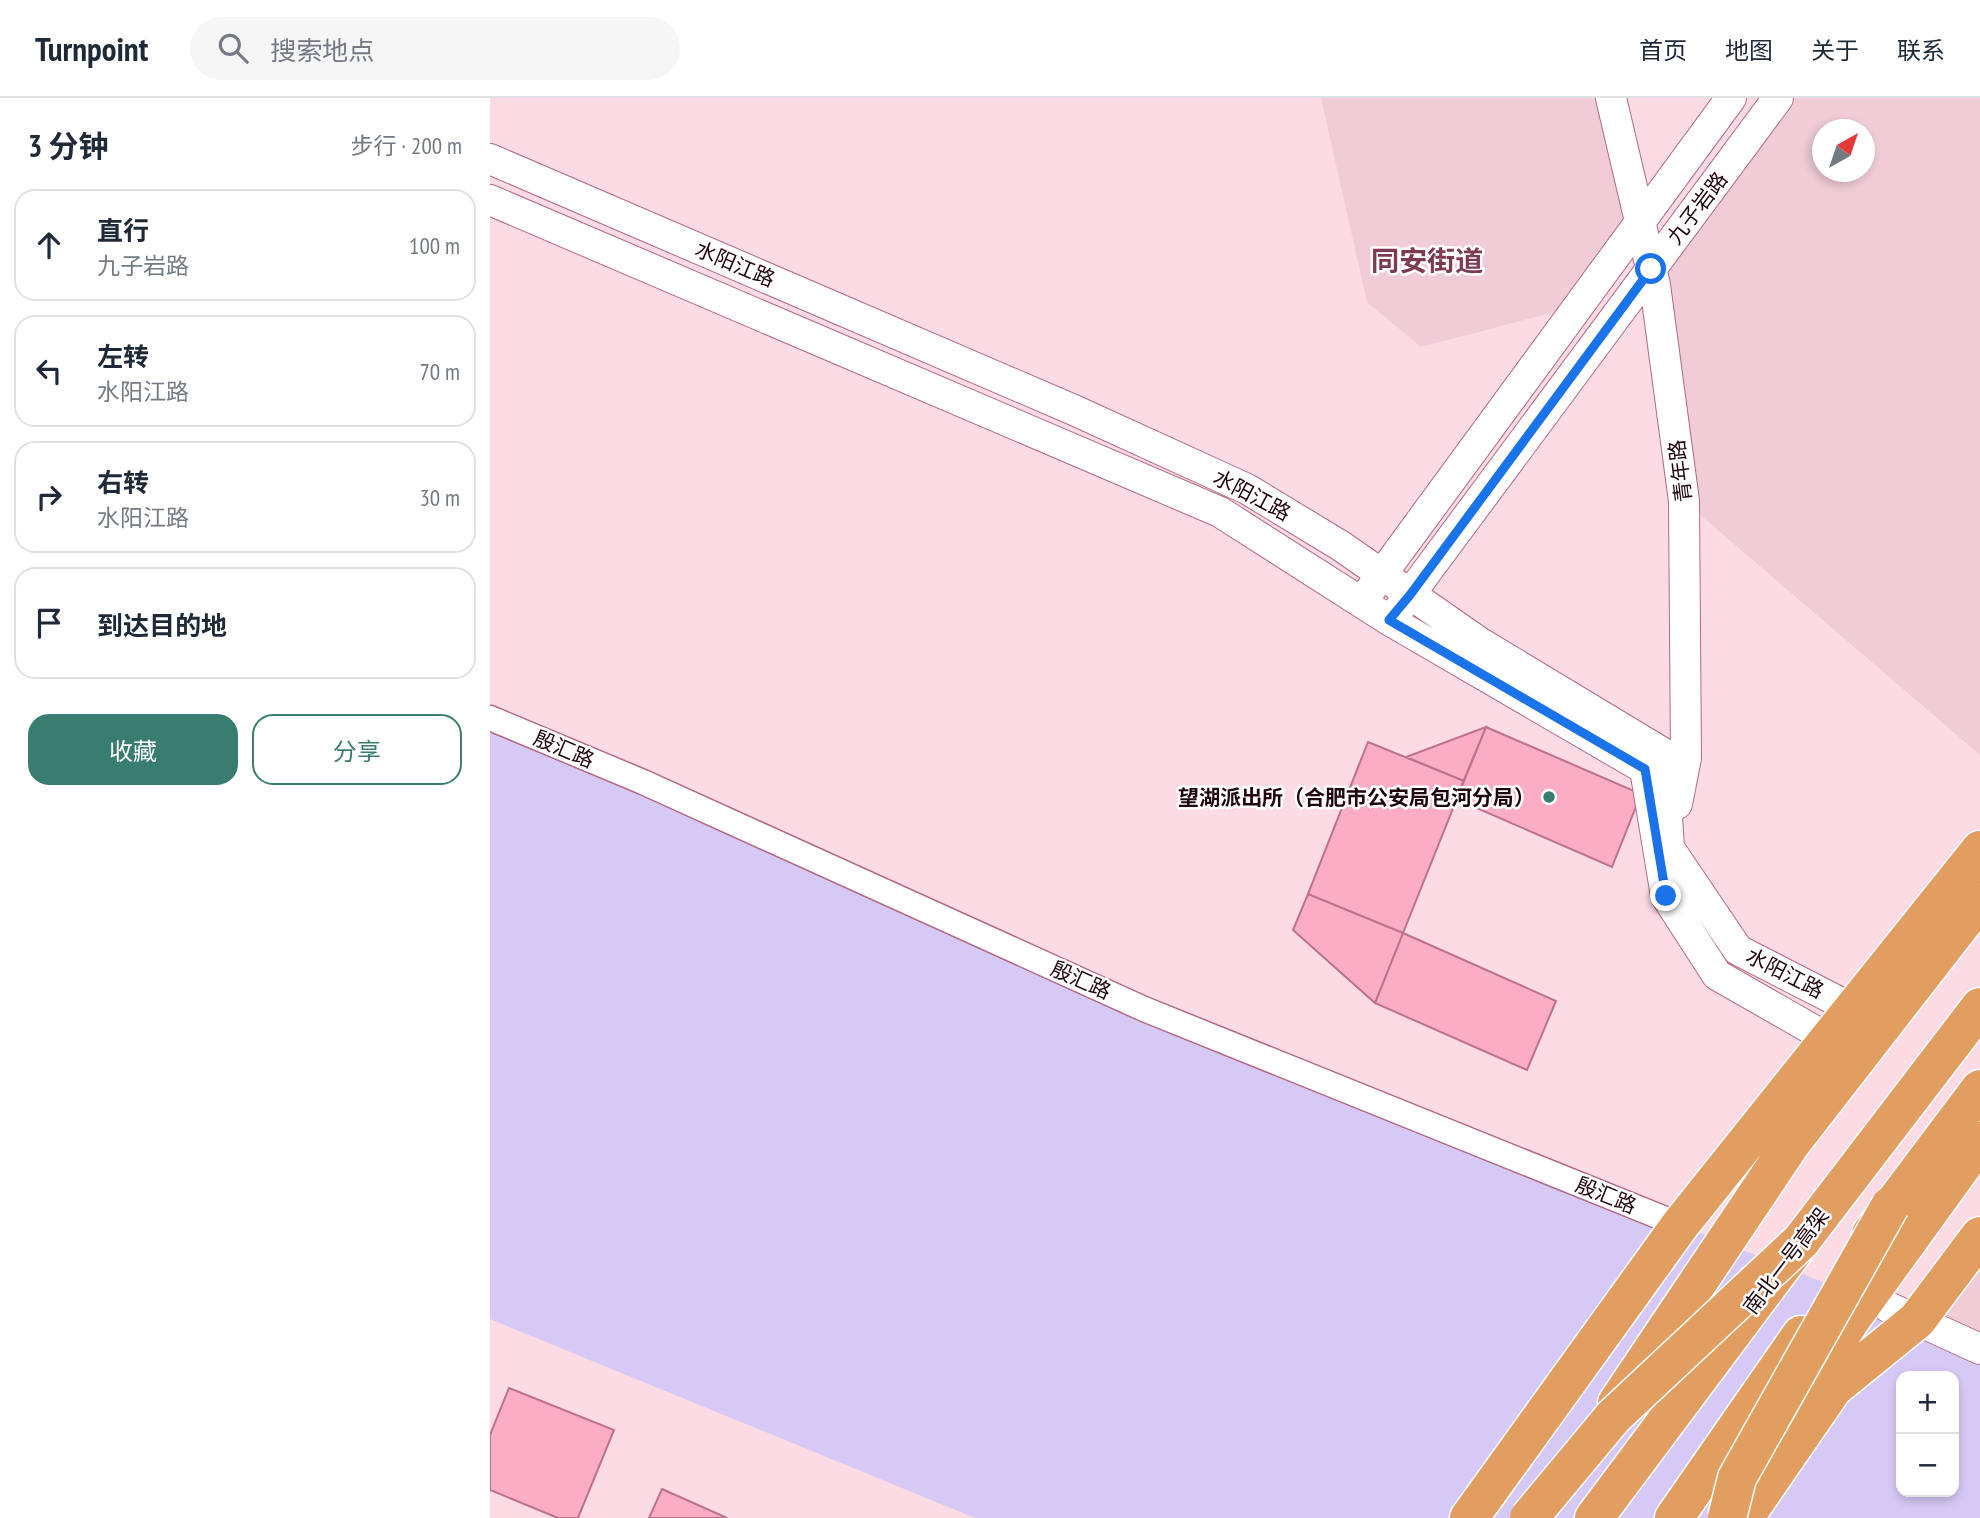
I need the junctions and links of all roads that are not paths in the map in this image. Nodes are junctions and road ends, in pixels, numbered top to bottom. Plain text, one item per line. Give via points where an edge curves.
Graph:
1 (1611, 98) edge
2 (1731, 98) edge
3 (1778, 98) edge
4 (490, 159) edge
5 (490, 200) edge
6 (1640, 221) junction
7 (1651, 269) junction
8 (1381, 574) junction
9 (1410, 595) junction
10 (1362, 603) junction
11 (1389, 620) junction
12 (490, 718) edge
13 (1669, 848) junction
14 (1980, 850) edge
15 (1980, 900) edge
16 (1980, 933) edge
17 (1980, 1007) edge
18 (1853, 1009) junction
19 (1829, 1040) junction
20 (1980, 1089) edge
21 (1980, 1141) edge
22 (1980, 1172) edge
23 (1890, 1206) junction
24 (1681, 1225) junction
25 (1980, 1236) edge
26 (1801, 1241) junction
27 (1903, 1314) junction
28 (1672, 1322) junction
29 (1980, 1349) edge
30 (1469, 1518) edge
31 (1530, 1518) edge
32 (1541, 1518) edge
33 (1594, 1518) edge
34 (1674, 1518) edge
35 (1726, 1518) edge
36 (1744, 1518) edge

1 - 6 street, 青年路
2 - 6 street, 九子岩路
3 - 7 street, 九子岩路
4 - 8 street, 水阳江路 via 1247,489
5 - 10 street, 水阳江路 via 1220,512
6 - 7 street, 青年路
6 - 8 street, 九子岩路
7 - 9 street, 九子岩路
7 - 13 street, 青年路 via 1684,501 1686,758
8 - 9 street, 水阳江路
8 - 10 street, 九子岩路
9 - 11 street, 九子岩路
9 - 13 street, 水阳江路 via 1663,753
10 - 11 street, 水阳江路
11 - 19 street, 水阳江路 via 1645,769 1666,896 1717,975
12 - 24 street, 殷汇路 via 643,782 1144,1009
13 - 18 street, 水阳江路 via 1738,950
14 - 18 highway
15 - 28 highway via 1792,1142
16 - 28 highway via 1750,1235
17 - 26 highway, 南北一号高架
18 - 19 highway
19 - 24 highway
20 - 23 highway
21 - 35 highway via 1850,1321
22 - 27 highway
23 - 34 highway, bridge
23 - 35 highway, bridge via 1737,1478
24 - 30 highway
25 - 27 highway
26 - 31 highway, bridge via 1613,1417
26 - 33 highway, 南北一号高架, bridge
27 - 29 street
27 - 36 highway via 1832,1389
28 - 32 highway

